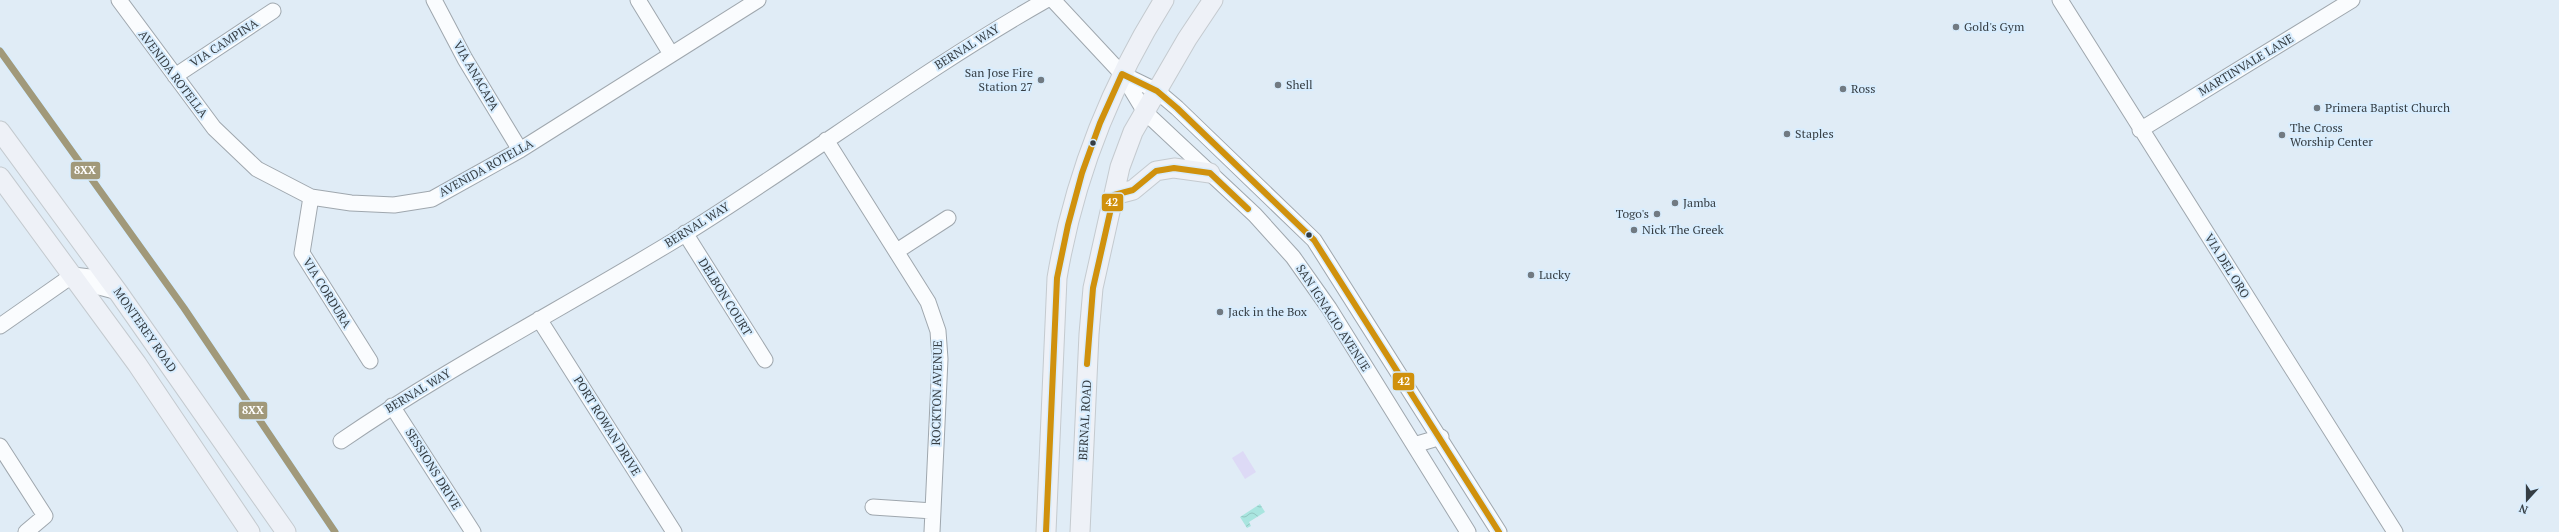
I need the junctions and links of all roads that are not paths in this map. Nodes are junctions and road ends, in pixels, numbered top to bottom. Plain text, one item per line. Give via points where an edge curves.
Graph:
1 (119, 0) edge
2 (434, 0) edge
3 (638, 0) edge
4 (758, 0) edge
5 (1046, 0) edge
6 (1053, 0) edge
7 (1164, 0) edge
8 (1213, 0) edge
9 (2060, 0) edge
10 (2352, 0) edge
11 (273, 11) dead end
12 (671, 54) junction
13 (1122, 74) junction
14 (174, 76) junction
15 (1157, 91) junction
16 (1145, 112) junction
17 (2140, 130) junction
18 (0, 131) edge
19 (826, 140) junction
20 (520, 150) junction
21 (1210, 174) junction
22 (0, 177) edge
23 (1114, 195) junction
24 (311, 197) junction
25 (948, 218) dead end
26 (685, 233) junction
27 (897, 251) junction
28 (73, 275) junction
29 (118, 292) junction
30 (539, 319) junction
31 (0, 326) edge
32 (765, 360) dead end
33 (370, 361) dead end
34 (392, 406) junction
35 (1441, 437) junction
36 (341, 441) dead end
37 (1414, 445) junction
38 (0, 446) edge
39 (873, 507) dead end
40 (933, 511) junction
41 (26, 532) edge
42 (250, 532) edge
43 (286, 532) edge
44 (473, 532) edge
45 (674, 532) edge
46 (932, 532) edge
47 (1046, 532) edge
48 (1080, 532) edge
49 (1468, 532) edge
50 (1499, 532) edge
51 (2394, 532) edge

1 - 14 street, AVENIDA ROTELLA
2 - 20 street, VIA ANACAPA via 465,60
3 - 12 street
4 - 12 street, AVENIDA ROTELLA
5 - 19 street, BERNAL WAY via 947,58
6 - 13 street, SAN IGNACIO AVENUE
7 - 13 main road
8 - 15 main road, BERNAL ROAD
9 - 17 street, VIA DEL ORO
10 - 17 street, MARTINVALE LANE
11 - 14 street, VIA CAMPINA
12 - 20 street, AVENIDA ROTELLA
13 - 15 street, SAN IGNACIO AVENUE
13 - 16 street, SAN IGNACIO AVENUE
13 - 47 main road via 1101,118 1083,168 1060,263
14 - 24 street, AVENIDA ROTELLA via 214,128 257,169
15 - 16 main road, BERNAL ROAD
15 - 35 street, SAN IGNACIO AVENUE via 1314,240
16 - 21 street, SAN IGNACIO AVENUE
16 - 23 main road, BERNAL ROAD via 1133,132 1120,167
17 - 51 street, VIA DEL ORO
18 - 29 main road, MONTEREY ROAD
19 - 26 street, BERNAL WAY
19 - 27 street, ROCKTON AVENUE
20 - 24 street, AVENIDA ROTELLA via 432,199 394,205 351,203
21 - 23 main road via 1174,168 1156,171 1133,190
21 - 37 street, SAN IGNACIO AVENUE via 1255,215 1293,257 1329,308
22 - 28 main road
23 - 48 main road, BERNAL ROAD via 1099,255 1089,334
24 - 33 street, VIA CORDURA via 302,253
25 - 27 street
26 - 30 street, BERNAL WAY
26 - 32 street, DELBON COURT
27 - 40 street, ROCKTON AVENUE via 928,302 938,331 940,359
28 - 29 street via 90,276 99,287
28 - 31 street
28 - 42 main road via 137,364
29 - 43 main road, MONTEREY ROAD
30 - 34 street, BERNAL WAY
30 - 45 street, PORT ROWAN DRIVE
34 - 36 street, BERNAL WAY
34 - 44 street, SESSIONS DRIVE
35 - 37 street
35 - 50 street, SAN IGNACIO AVENUE
37 - 49 street, SAN IGNACIO AVENUE
38 - 41 street via 45,516
39 - 40 street
40 - 46 street, ROCKTON AVENUE

